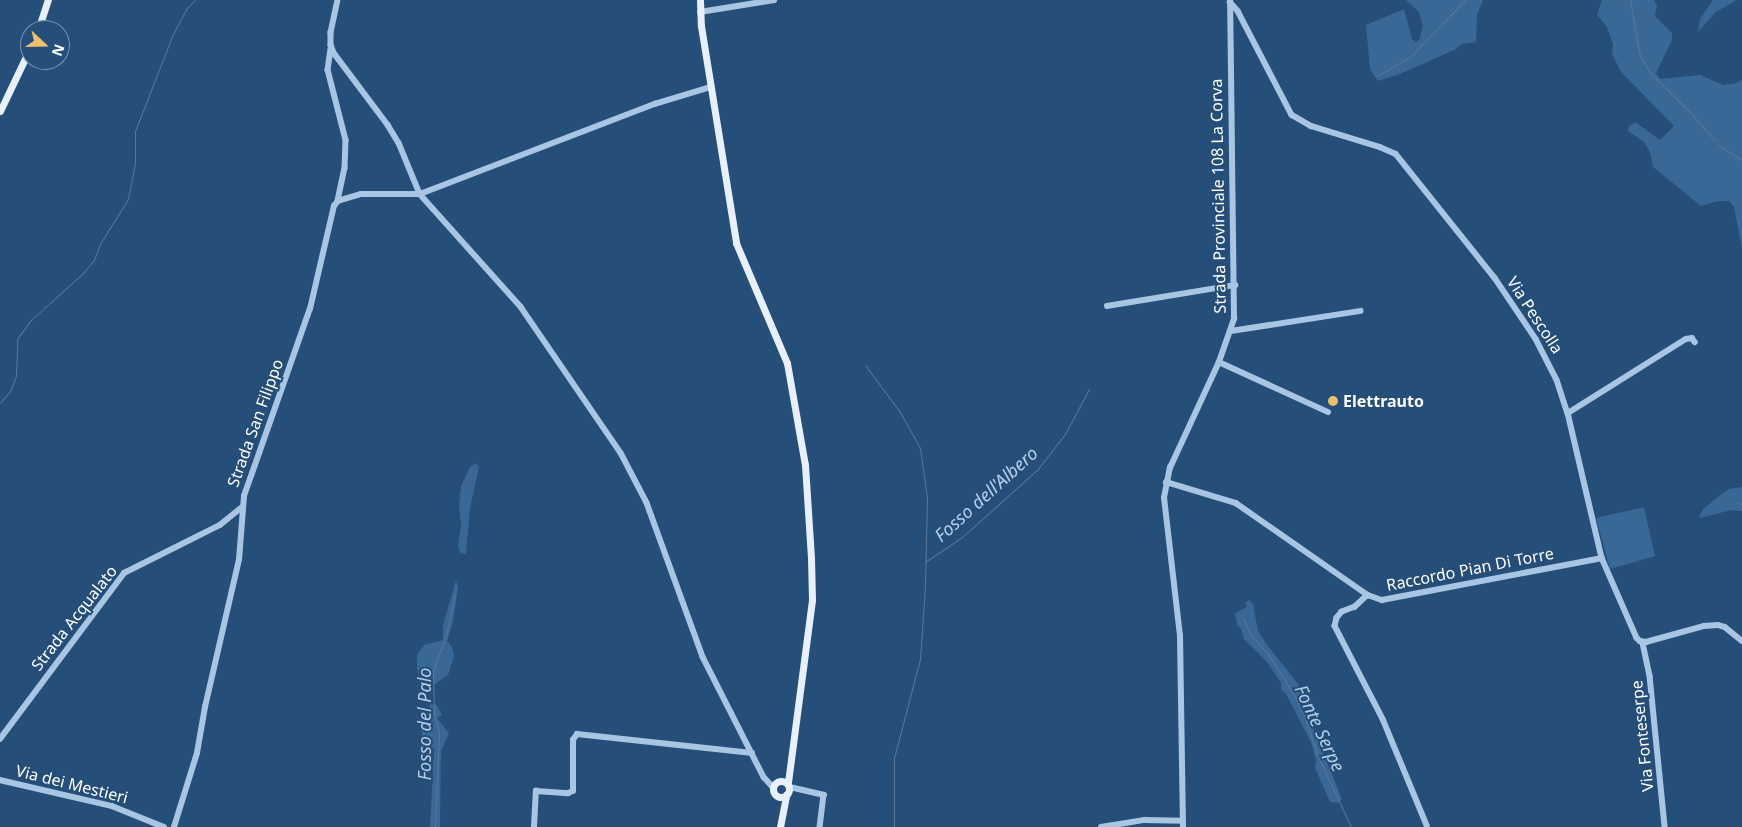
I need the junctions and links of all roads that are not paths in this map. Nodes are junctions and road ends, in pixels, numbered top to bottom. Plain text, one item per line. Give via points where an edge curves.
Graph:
1 (48, 0) edge
2 (338, 0) edge
3 (700, 0) edge
4 (774, 0) edge
5 (1230, 1) edge
6 (700, 12) junction
7 (41, 20) edge
8 (332, 49) junction
9 (20, 69) edge
10 (711, 88) junction
11 (0, 111) edge
12 (420, 194) junction
13 (338, 201) junction
14 (1234, 285) junction
15 (1107, 306) dead end
16 (1360, 311) dead end
17 (1231, 332) junction
18 (1695, 342) dead end
19 (1220, 362) junction
20 (1328, 412) dead end
21 (1568, 413) junction
22 (1166, 482) junction
23 (242, 506) junction
24 (1602, 558) junction
25 (1368, 595) junction
26 (1742, 641) edge
27 (1643, 643) junction
28 (0, 739) edge
29 (752, 753) junction
30 (0, 780) edge
31 (783, 787) junction
32 (782, 814) junction
33 (1183, 824) edge
34 (1427, 825) dead end
35 (164, 827) edge
36 (174, 827) edge
37 (534, 827) edge
38 (780, 827) edge
39 (820, 827) edge
40 (1101, 827) edge
41 (1665, 827) edge

1 - 7 main road
2 - 8 street, Strada San Filippo via 331,32
3 - 6 main road
4 - 6 street
5 - 14 street, Strada Provinciale 108 La Corva
5 - 21 street, Via Pescolla via 1292,115 1311,126 1388,150 1401,160 1494,278 1536,339 1557,380
6 - 10 main road
8 - 12 street via 399,143
8 - 13 street, Strada San Filippo via 328,70 346,140 345,168
9 - 11 main road
10 - 12 street via 654,104
10 - 31 main road via 736,243 787,363 804,465 812,593 789,774
12 - 13 street via 362,194
12 - 29 street via 521,306 628,464 649,510 698,647
13 - 23 street, Strada San Filippo via 334,206 310,309
14 - 15 street
14 - 17 street, Strada Provinciale 108 La Corva
16 - 17 street
17 - 19 street, Strada Provinciale 108 La Corva
18 - 21 street via 1692,338 1686,339
19 - 20 street
19 - 22 street, Strada Provinciale 108 La Corva
21 - 24 street, Via Pescolla
22 - 25 street, Raccordo Pian Di Torre via 1236,503
22 - 33 street, Strada Provinciale 108 La Corva via 1165,509 1180,636
23 - 28 street, Strada Acqualato via 220,525 124,574
23 - 36 street, Strada San Filippo via 239,560 197,753
24 - 25 street, Raccordo Pian Di Torre via 1382,600
24 - 27 street, Via Pescolla
25 - 34 street via 1355,607 1342,612 1335,626 1383,719
26 - 27 street via 1725,627 1711,625
27 - 41 street, Via Fonteserpe via 1650,676
29 - 31 street via 764,777
29 - 37 street via 578,734 573,740 573,791 536,791
30 - 35 street, Via dei Mestieri via 112,806
31 - 32 main road
31 - 32 main road via 777,795
31 - 39 street via 819,793 824,797
32 - 38 main road
33 - 40 street via 1144,820

